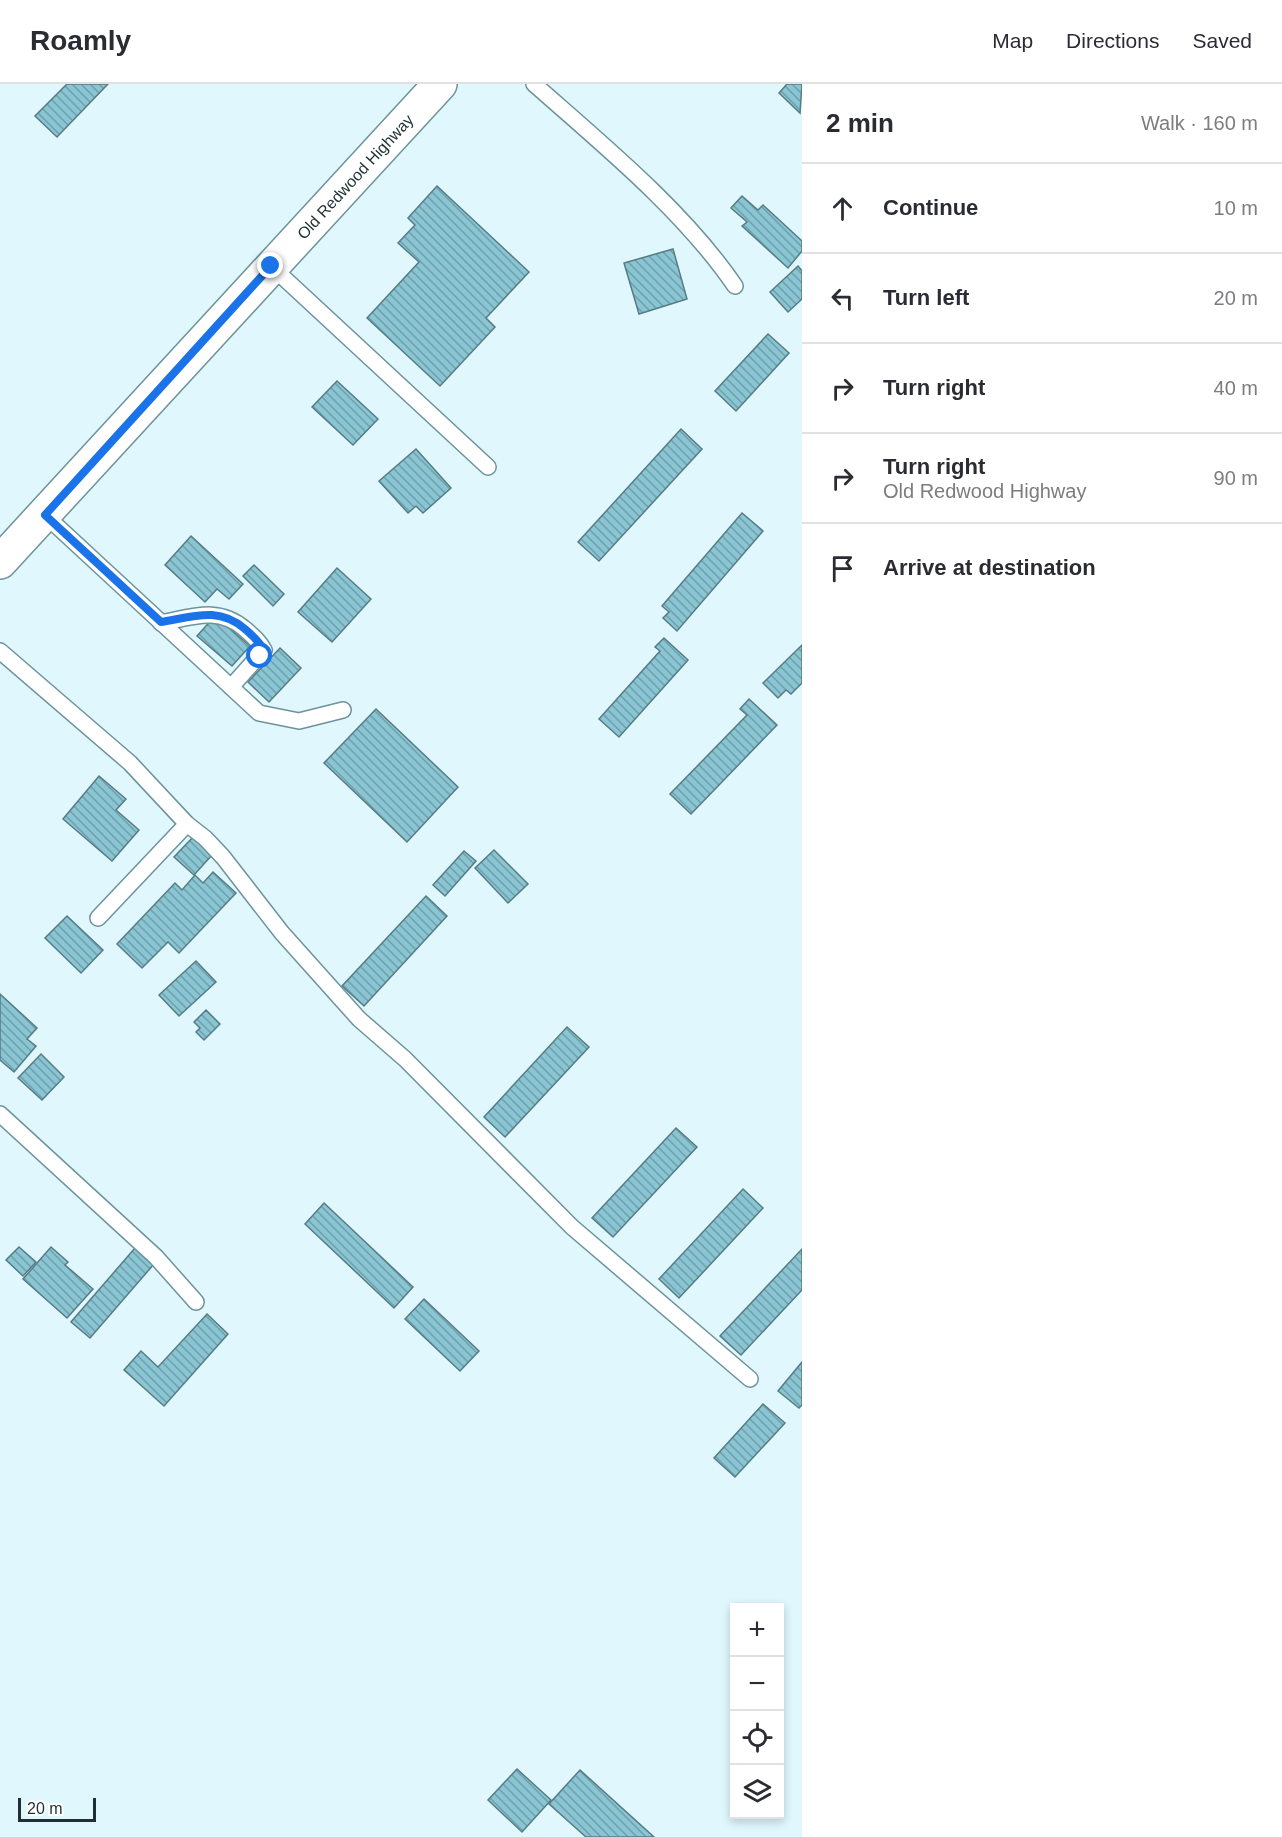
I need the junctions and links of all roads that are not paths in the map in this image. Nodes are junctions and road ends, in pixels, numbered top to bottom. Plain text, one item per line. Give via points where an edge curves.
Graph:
1 (440, 84) edge
2 (534, 84) edge
3 (271, 266) junction
4 (735, 286) dead end
5 (488, 467) dead end
6 (45, 515) junction
7 (0, 562) edge
8 (161, 622) junction
9 (0, 651) edge
10 (231, 687) junction
11 (343, 710) dead end
12 (187, 824) junction
13 (98, 918) dead end
14 (0, 1114) edge
15 (196, 1302) dead end
16 (750, 1379) dead end

1 - 3 main road, Old Redwood Highway
2 - 4 lane via 607,148 713,253
3 - 5 lane
3 - 6 main road, Old Redwood Highway
6 - 7 main road, Old Redwood Highway
6 - 8 lane
8 - 10 lane
8 - 10 lane via 218,614 233,618 259,641 264,650
9 - 12 lane via 130,763
10 - 11 lane via 260,713 275,717 300,722
12 - 13 lane
12 - 16 lane via 223,857 282,933 359,1019 405,1059 572,1227
14 - 15 lane via 156,1257

